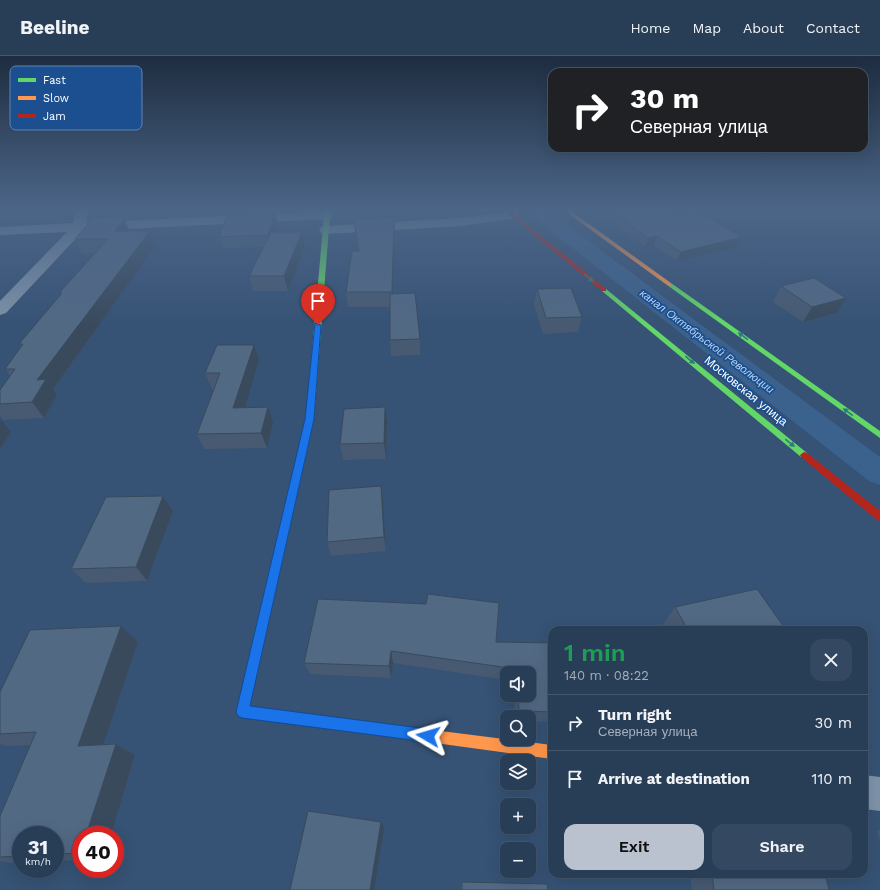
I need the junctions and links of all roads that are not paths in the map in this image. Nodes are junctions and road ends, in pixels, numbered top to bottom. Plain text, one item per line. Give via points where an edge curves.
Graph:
1 (59, 248) edge
2 (324, 248) edge
3 (553, 248) edge
4 (619, 248) edge
5 (0, 310) edge
6 (880, 435) edge
7 (880, 517) edge
8 (548, 751) edge
9 (868, 792) edge
10 (880, 794) edge

1 - 5 street
2 - 8 main road via 310,419 242,712
3 -> 7 main road, Московская улица
6 -> 4 main road
9 - 10 street

